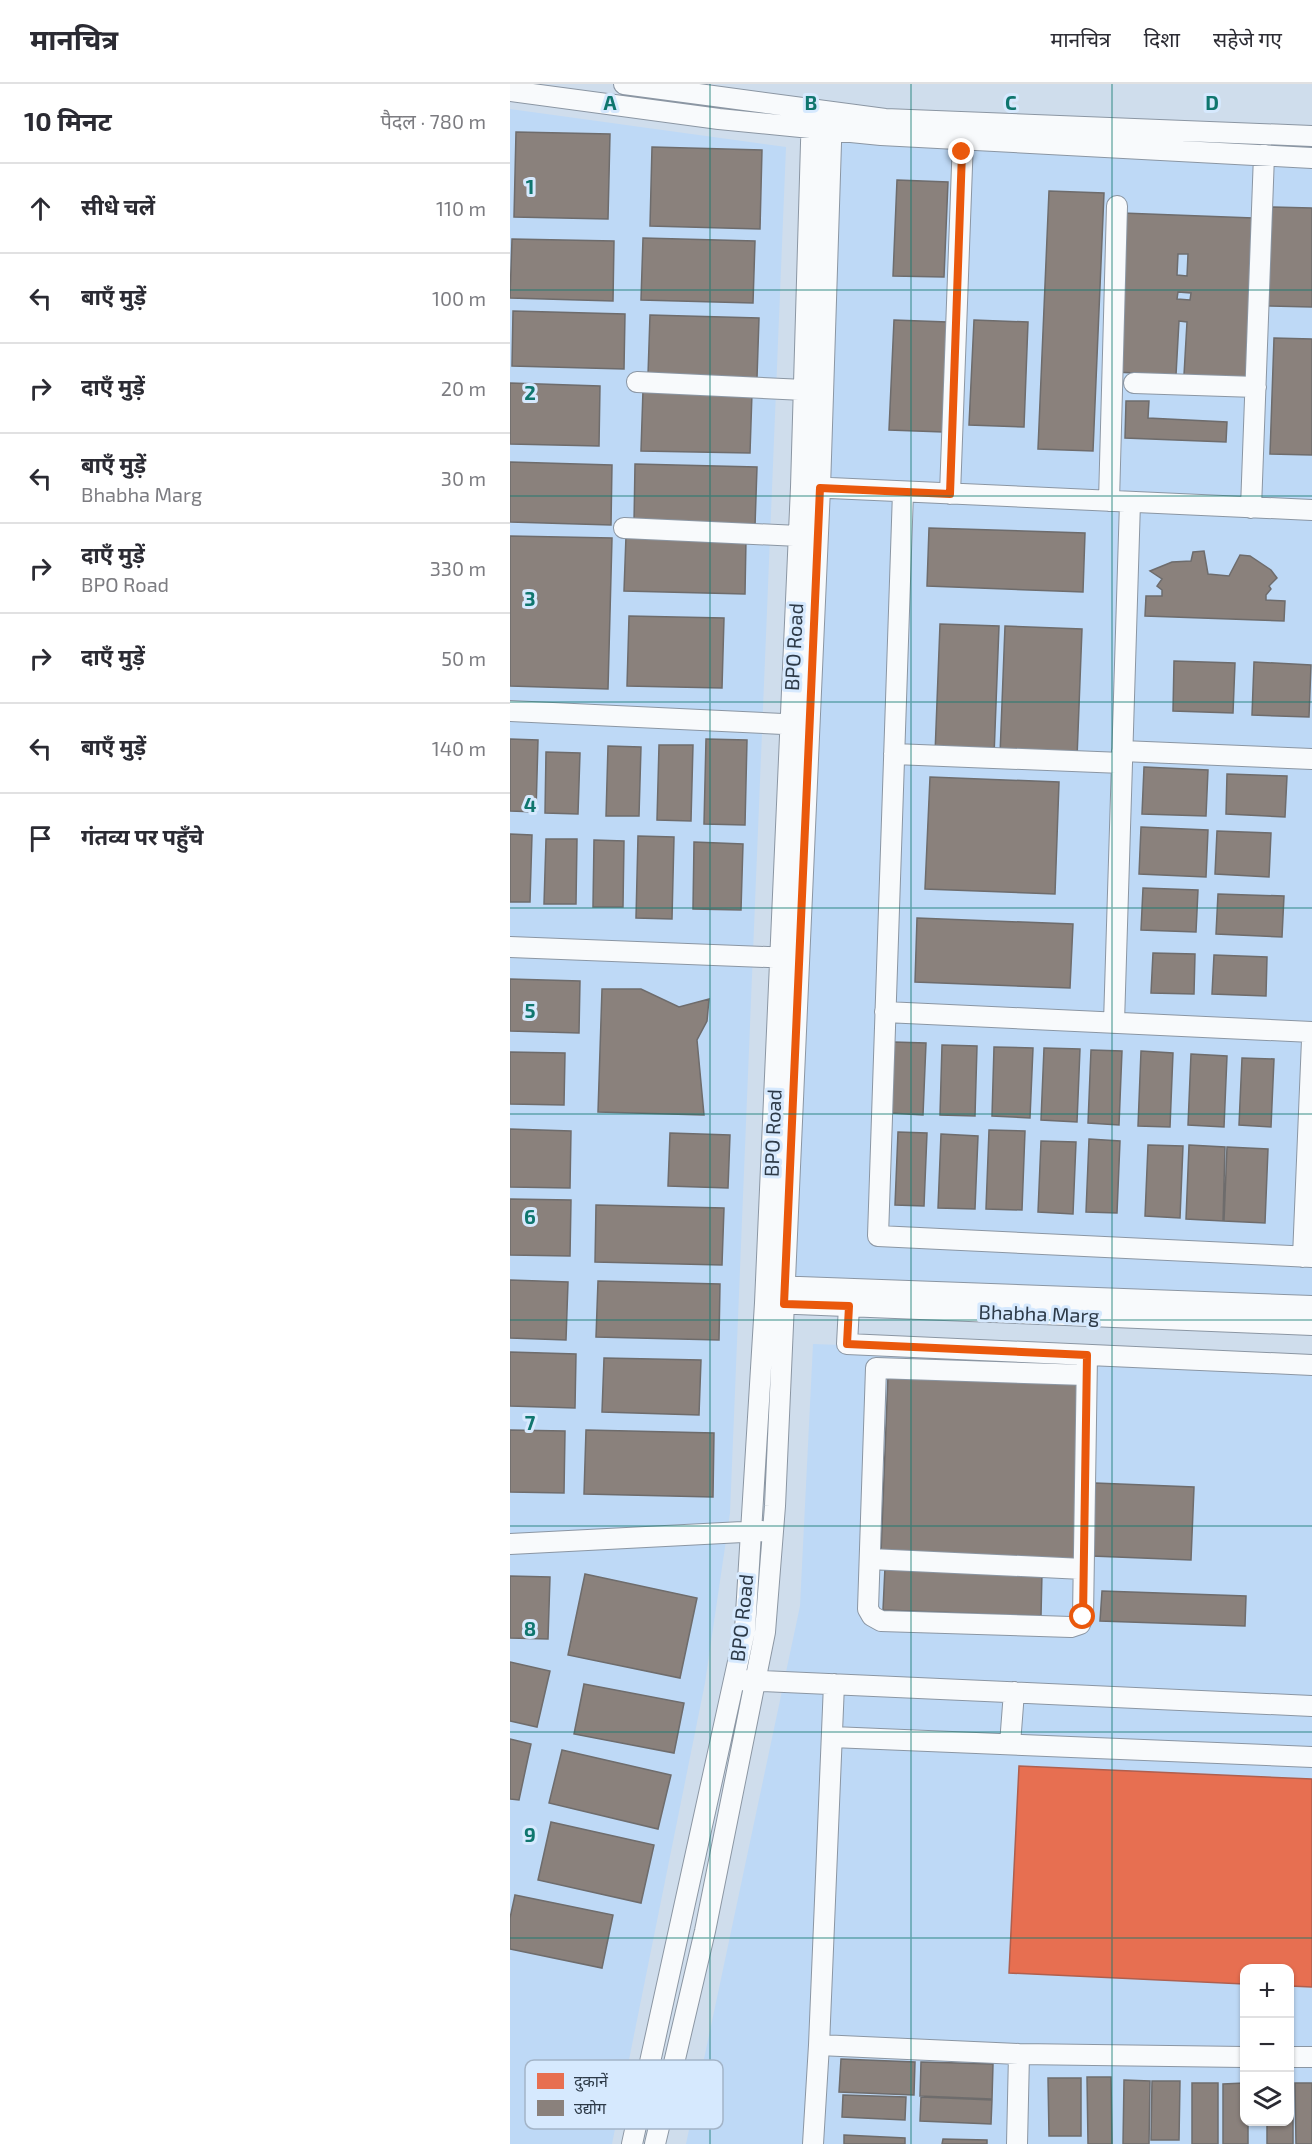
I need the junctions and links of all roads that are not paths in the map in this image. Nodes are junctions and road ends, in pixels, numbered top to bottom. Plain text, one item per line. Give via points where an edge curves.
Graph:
1 (636, 85) edge
2 (510, 91) edge
3 (822, 120) junction
4 (1312, 136) edge
5 (963, 139) junction
6 (1264, 155) junction
7 (1312, 158) edge
8 (1117, 207) dead end
9 (637, 382) dead end
10 (1134, 383) dead end
11 (1256, 387) junction
12 (804, 390) junction
13 (811, 487) junction
14 (903, 492) junction
15 (950, 494) junction
16 (1109, 501) junction
17 (1130, 502) junction
18 (1251, 508) junction
19 (1312, 510) edge
20 (624, 528) dead end
21 (799, 536) junction
22 (510, 711) edge
23 (800, 725) junction
24 (894, 754) junction
25 (1122, 757) junction
26 (1312, 759) edge
27 (510, 947) edge
28 (790, 958) junction
29 (885, 1012) junction
30 (1114, 1023) junction
31 (1312, 1032) edge
32 (1312, 1040) edge
33 (1308, 1257) edge
34 (775, 1295) junction
35 (849, 1306) junction
36 (1312, 1306) edge
37 (1312, 1325) edge
38 (876, 1346) junction
39 (1087, 1355) junction
40 (1312, 1365) edge
41 (876, 1368) junction
42 (1086, 1375) junction
43 (773, 1530) junction
44 (750, 1532) junction
45 (510, 1544) edge
46 (870, 1559) junction
47 (1083, 1569) junction
48 (734, 1680) junction
49 (755, 1681) junction
50 (834, 1684) junction
51 (1014, 1692) junction
52 (1312, 1706) edge
53 (832, 1737) junction
54 (1010, 1744) junction
55 (1312, 1757) edge
56 (819, 2045) junction
57 (1019, 2054) junction
58 (1240, 2057) edge
59 (1294, 2057) edge
60 (1312, 2057) edge
61 (650, 2060) edge
62 (675, 2060) edge
63 (635, 2129) edge
64 (659, 2129) edge
65 (632, 2144) edge
66 (655, 2144) edge
67 (813, 2144) edge
68 (1017, 2144) edge

1 - 3 street
2 - 3 street via 718,118
3 - 4 street via 885,119
3 - 5 street
3 - 12 street, BPO Road
3 - 13 street, BPO Road
5 - 6 street
5 - 15 street
6 - 7 street
6 - 11 street
8 - 16 street
9 - 12 street
10 - 11 street
11 - 18 street
12 - 13 street, BPO Road
13 - 14 street
13 - 21 street, BPO Road
13 - 23 street, BPO Road
14 - 15 street
14 - 24 street
15 - 16 street
16 - 17 street
17 - 18 street
17 - 25 street
18 - 19 street
20 - 21 street
21 - 23 street, BPO Road
22 - 23 street
23 - 28 street, BPO Road
24 - 25 street
24 - 29 street
25 - 26 street
25 - 30 street
27 - 28 street
28 - 34 street, BPO Road
29 - 30 street
29 - 33 street via 878,1236
30 - 31 street
32 - 33 street
34 - 35 street, Bhabha Marg
34 - 36 street, Bhabha Marg
34 - 43 street, BPO Road
34 - 44 street, BPO Road
35 - 37 street, Bhabha Marg
35 - 38 street via 847,1344
38 - 39 street
38 - 41 street
39 - 40 street
39 - 42 street
41 - 42 street
41 - 46 street
42 - 47 street
43 - 44 street
43 - 49 street, BPO Road via 765,1632
44 - 45 street
44 - 48 street, BPO Road via 745,1630
46 - 47 street
46 - 47 street via 868,1609 881,1622 1071,1627 1080,1624 1083,1617
48 - 49 street
48 - 61 street, BPO Road
49 - 50 street
49 - 62 street, BPO Road
50 - 51 street
50 - 53 street
51 - 52 street
51 - 54 street
53 - 54 street
53 - 56 street
54 - 55 street
56 - 57 street
56 - 67 street
57 - 58 street
57 - 68 street
59 - 60 street
63 - 65 street, BPO Road
64 - 66 street, BPO Road

